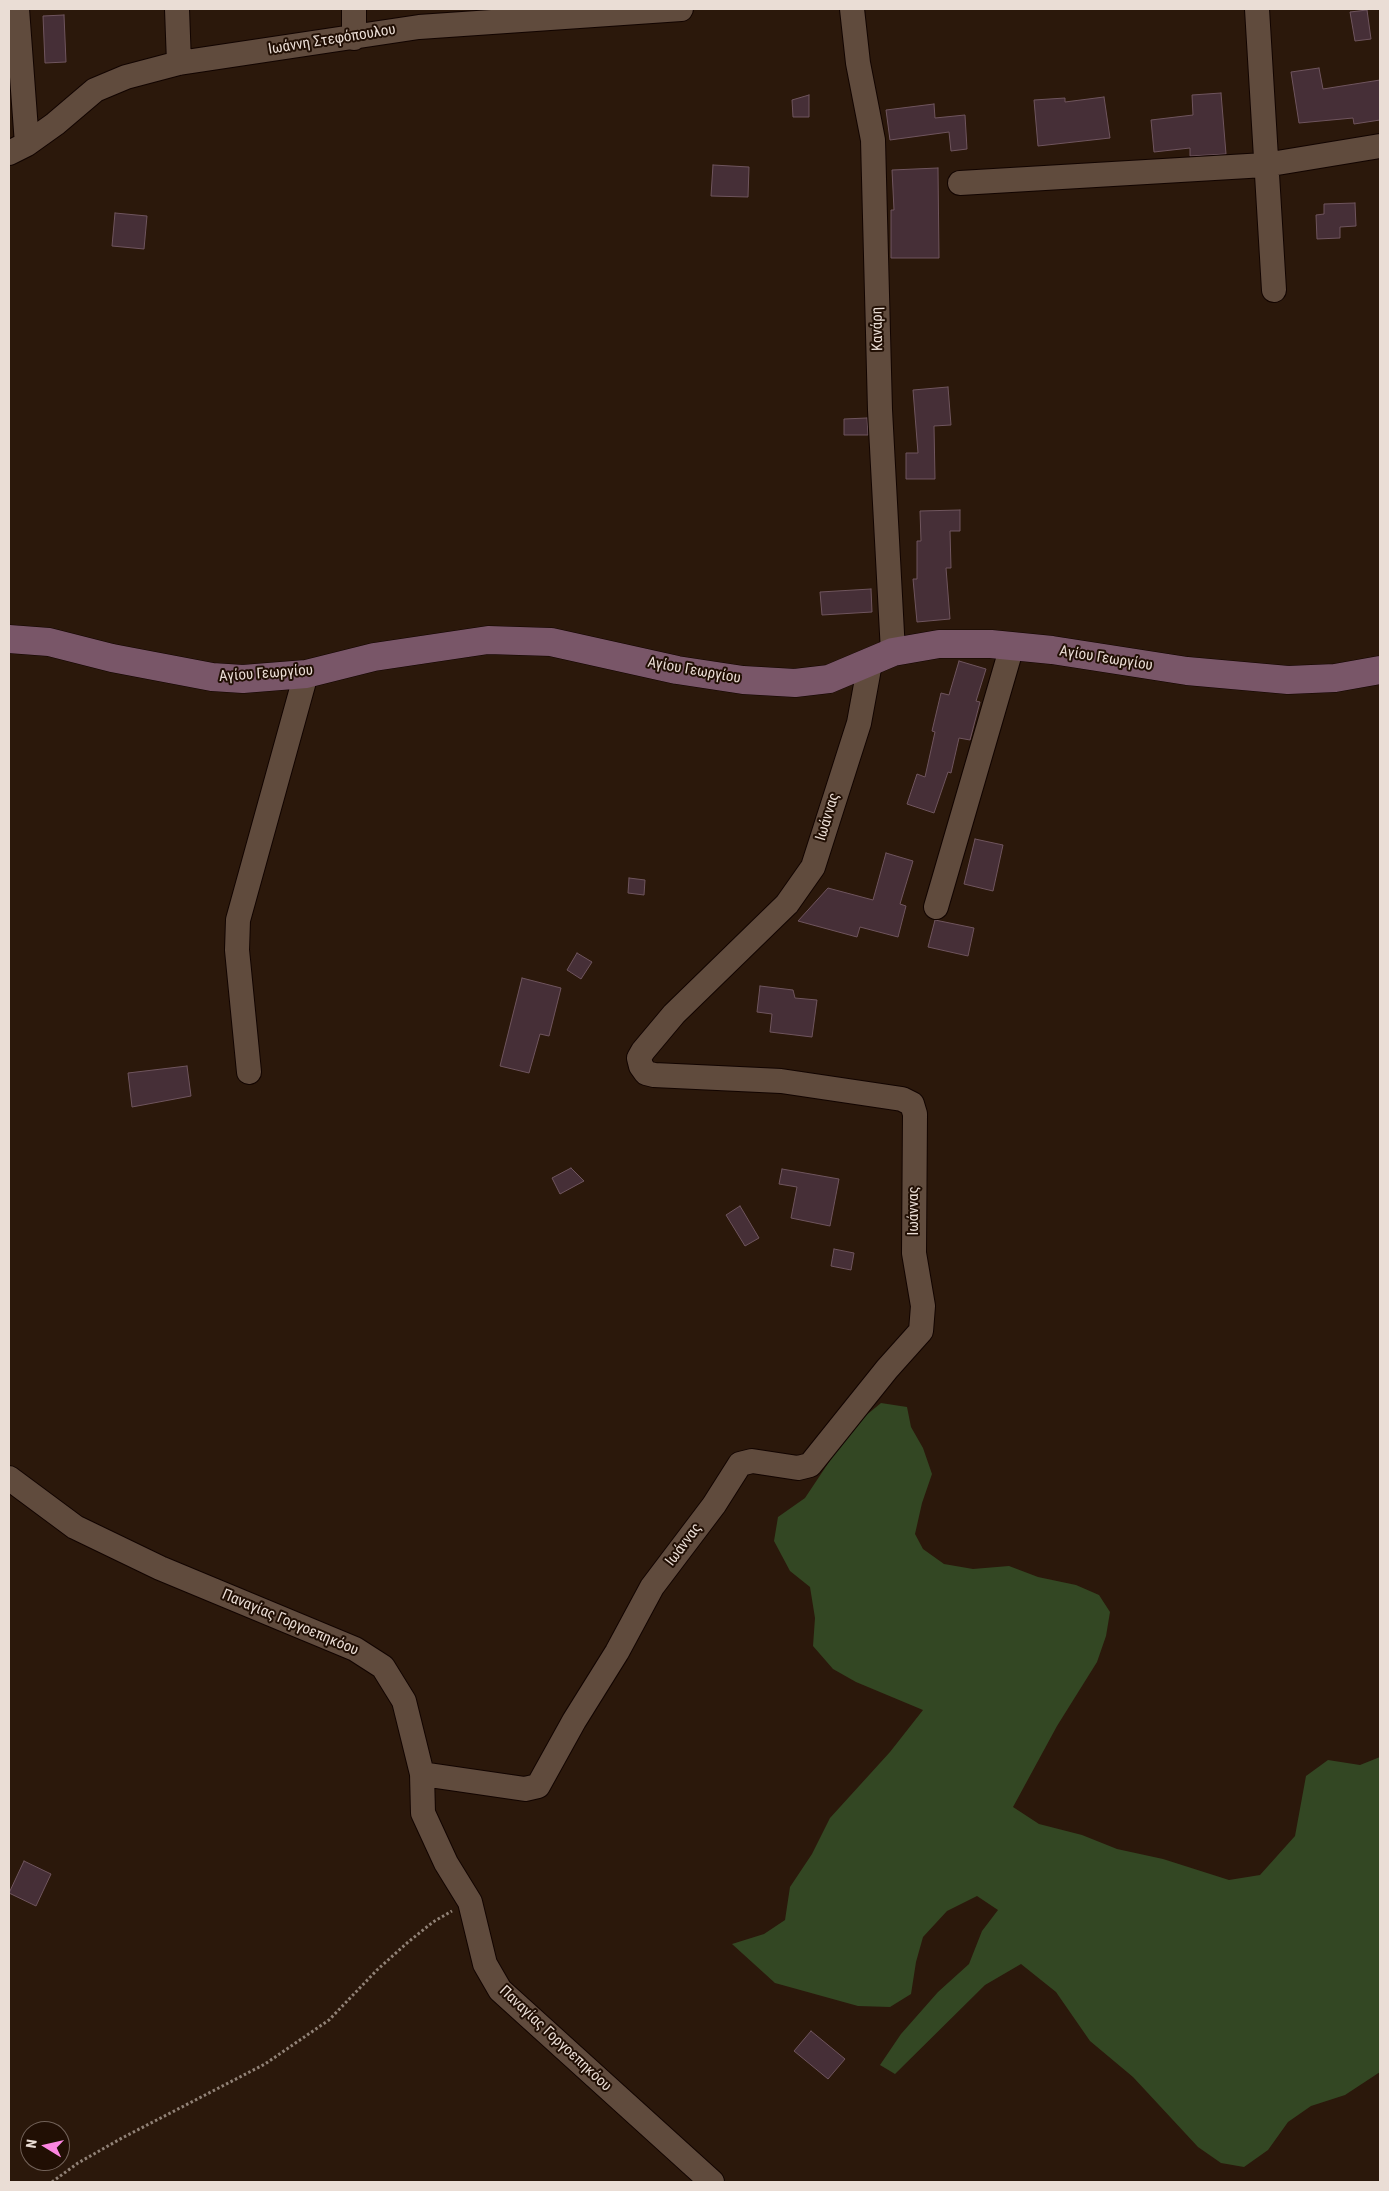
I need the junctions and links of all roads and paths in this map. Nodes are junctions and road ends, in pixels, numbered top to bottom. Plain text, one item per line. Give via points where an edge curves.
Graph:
1 (17, 9) edge
2 (177, 9) edge
3 (354, 9) edge
4 (681, 9) edge
5 (852, 9) edge
6 (1257, 9) edge
7 (579, 12) edge
8 (354, 38) junction
9 (180, 63) junction
10 (1380, 146) edge
11 (18, 149) edge
12 (1265, 165) junction
13 (960, 183) dead end
14 (1274, 290) dead end
15 (9, 639) edge
16 (1012, 646) junction
17 (881, 657) junction
18 (1380, 670) edge
19 (306, 674) junction
20 (936, 907) dead end
21 (249, 1072) dead end
22 (9, 1480) edge
23 (422, 1774) junction
24 (470, 1902) junction
25 (52, 2182) edge
26 (712, 2182) edge

1 - 11 street
2 - 9 street
3 - 8 street
4 - 7 street, Ιωάννη Στεφόπουλου
5 - 17 street, Κανάρη via 858,63 873,140 880,410
6 - 12 street
7 - 8 street, Ιωάννη Στεφόπουλου via 419,27
8 - 9 street, Ιωάννη Στεφόπουλου
9 - 11 street, Ιωάννη Στεφόπουλου via 126,77 95,90 55,124
10 - 12 street
12 - 13 street
12 - 14 street
15 - 19 street, Αγίου Γεωργίου via 49,642 212,678
16 - 17 street, Αγίου Γεωργίου via 939,644
16 - 18 street, Αγίου Γεωργίου via 1236,677 1335,678
16 - 20 street
17 - 19 street, Αγίου Γεωργίου via 829,679 795,683 743,680 677,670 551,642 488,640 374,657
17 - 23 street, Ιωάννας via 813,868 787,904 674,1014 643,1051 640,1066 654,1075 782,1081 902,1098 912,1104 915,1114 914,1253 923,1306 921,1332 886,1370 810,1465 798,1468 752,1461 740,1464 714,1505 652,1587 538,1786 525,1790
19 - 21 street via 238,920 237,950
22 - 23 street, Παναγίας Γοργοεπηκόου via 75,1527 160,1568 355,1649 383,1668 404,1702
23 - 24 street, Παναγίας Γοργοεπηκόου via 424,1813 446,1863
24 - 25 path via 433,1922 377,1970 329,2020 265,2064 122,2138
24 - 26 street, Παναγίας Γοργοεπηκόου via 484,1964 500,1990

